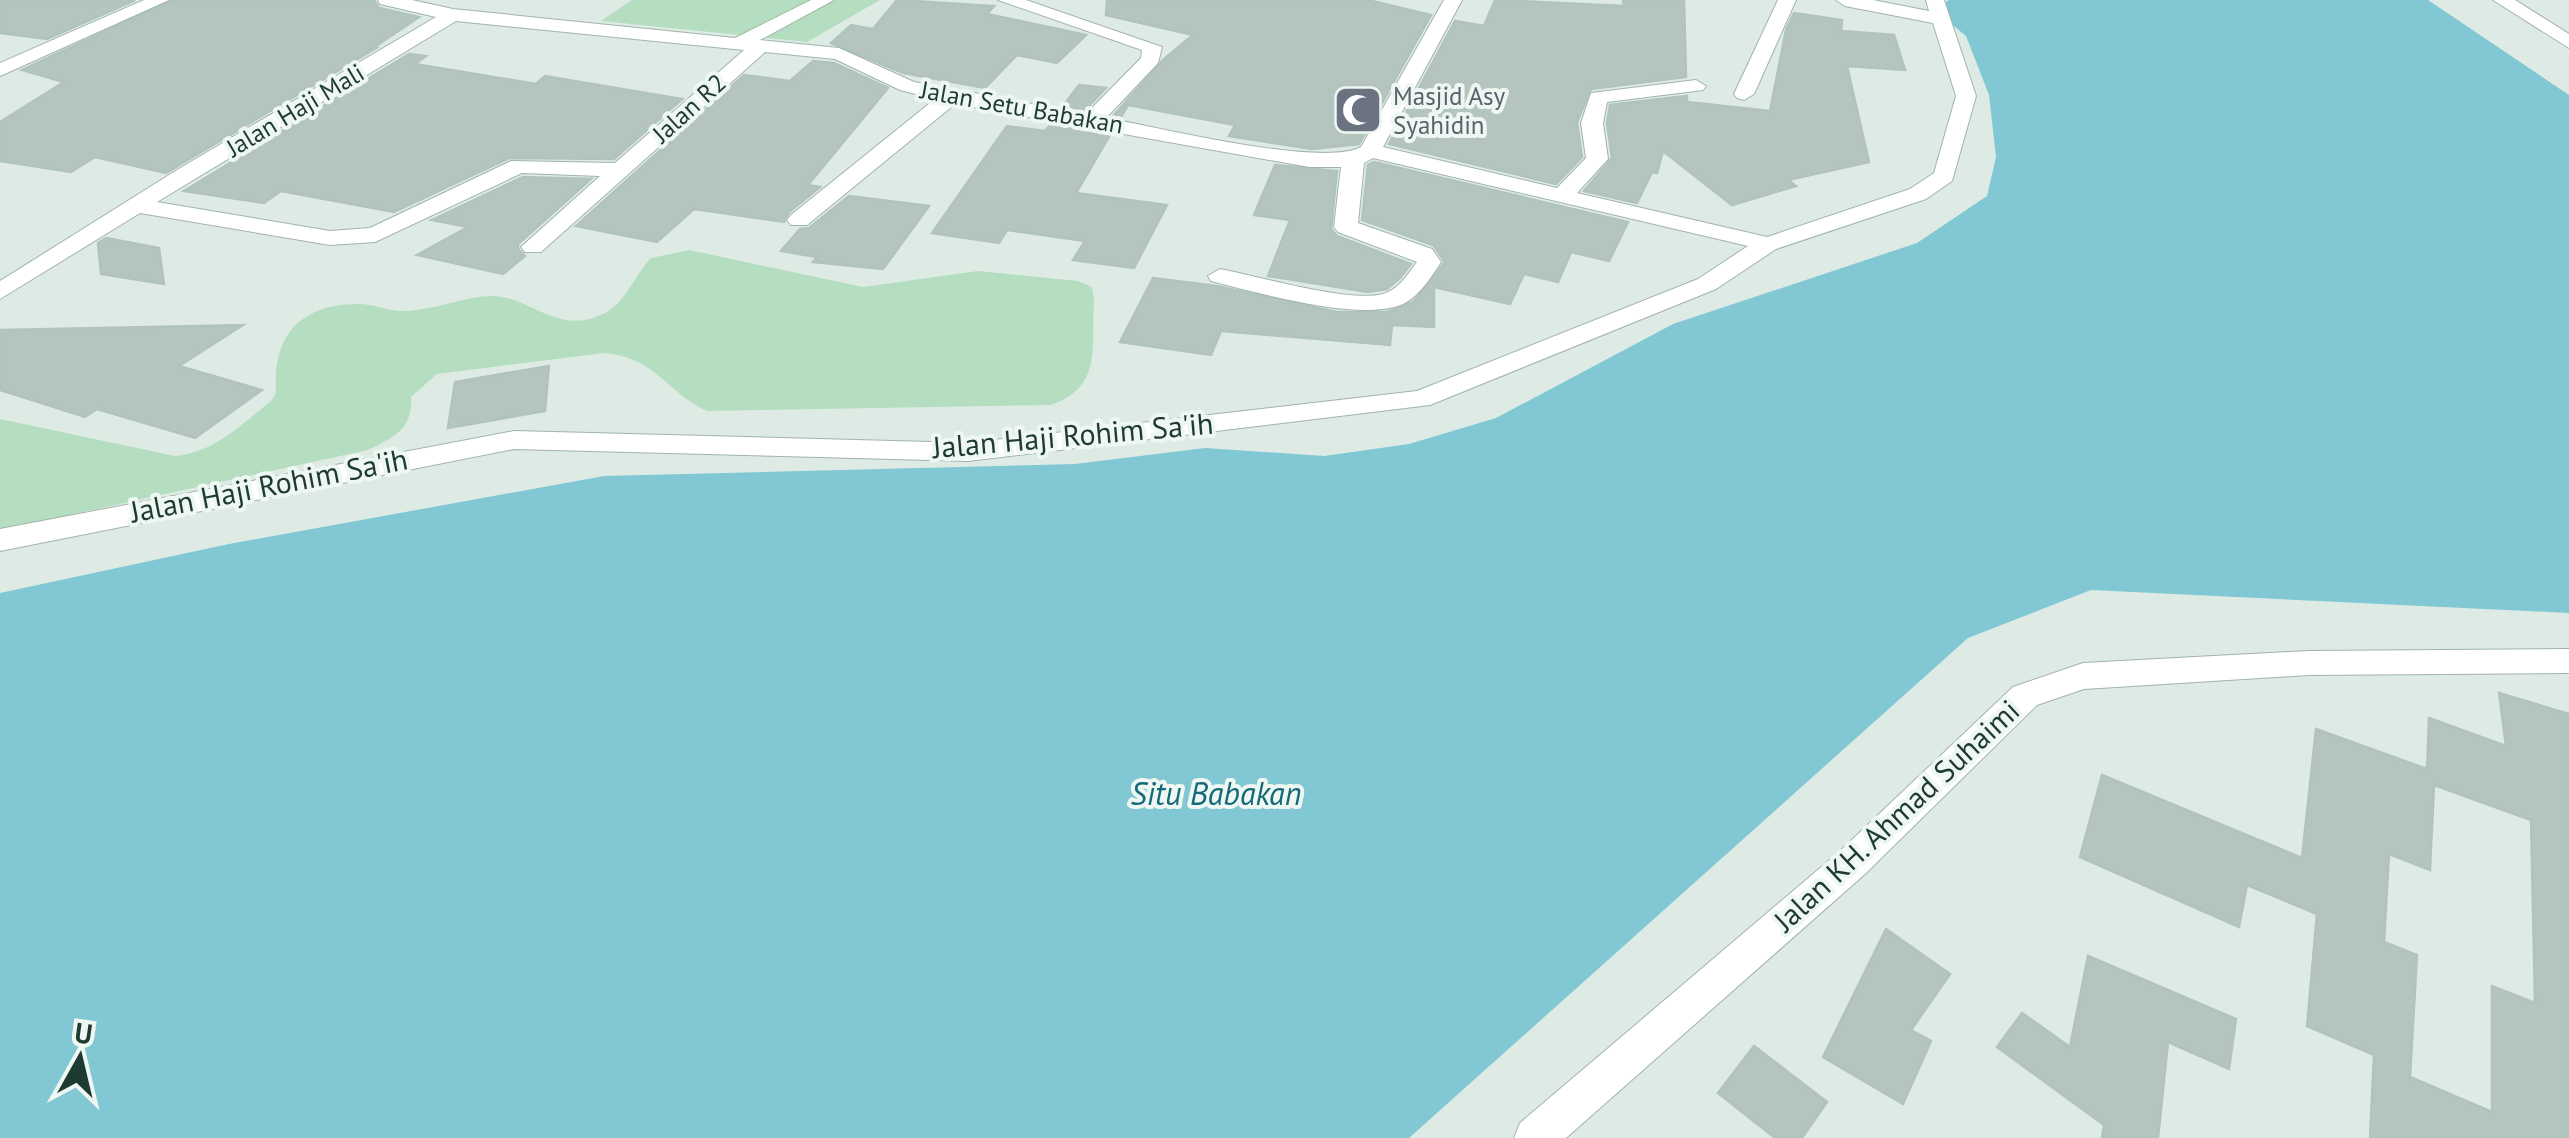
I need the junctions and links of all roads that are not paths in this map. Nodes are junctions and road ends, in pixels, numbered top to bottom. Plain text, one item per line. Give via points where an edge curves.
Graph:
1 (160, 0) edge
2 (387, 0) edge
3 (825, 0) edge
4 (1008, 0) edge
5 (1787, 0) edge
6 (1846, 0) edge
7 (2502, 0) edge
8 (1447, 1) edge
9 (1938, 10) edge
10 (453, 14) junction
11 (2569, 42) edge
12 (749, 45) junction
13 (0, 70) edge
14 (1696, 86) dead end
15 (1744, 94) dead end
16 (951, 97) junction
17 (1092, 120) junction
18 (1361, 156) junction
19 (619, 170) junction
20 (1560, 198) junction
21 (137, 206) junction
22 (799, 220) dead end
23 (1768, 244) junction
24 (533, 247) dead end
25 (1220, 276) dead end
26 (0, 292) edge
27 (0, 540) edge
28 (2569, 660) edge
29 (1535, 1138) edge

1 - 13 street
2 - 10 street, Jalan Setu Babakan
3 - 12 street, Jalan R2
4 - 17 street via 1152,47 1151,59
5 - 15 street
6 - 9 street
7 - 11 street
8 - 18 street
9 - 23 street, Jalan Haji Rohim Sa'ih via 1966,96 1944,176 1918,194
10 - 12 street, Jalan Setu Babakan
10 - 21 street, Jalan Haji Mali
12 - 16 street, Jalan Setu Babakan via 839,54 907,86
12 - 19 street, Jalan R2
14 - 20 street via 1598,97 1592,123 1597,158
16 - 17 street, Jalan Setu Babakan
16 - 22 street
17 - 18 street, Jalan Setu Babakan via 1309,160
18 - 20 street, Jalan Setu Babakan
18 - 25 street via 1346,227 1424,254 1429,262 1406,292 1386,302 1357,301
19 - 21 street via 519,166 375,235 330,238
19 - 24 street, Jalan R2
20 - 23 street, Jalan Setu Babakan
21 - 26 street, Jalan Haji Mali
23 - 27 street, Jalan Haji Rohim Sa'ih via 1707,284 1422,399 968,452 514,440
28 - 29 street, Jalan KH. Ahmad Suhaimi via 2309,663 2082,676 2025,696 1852,864

